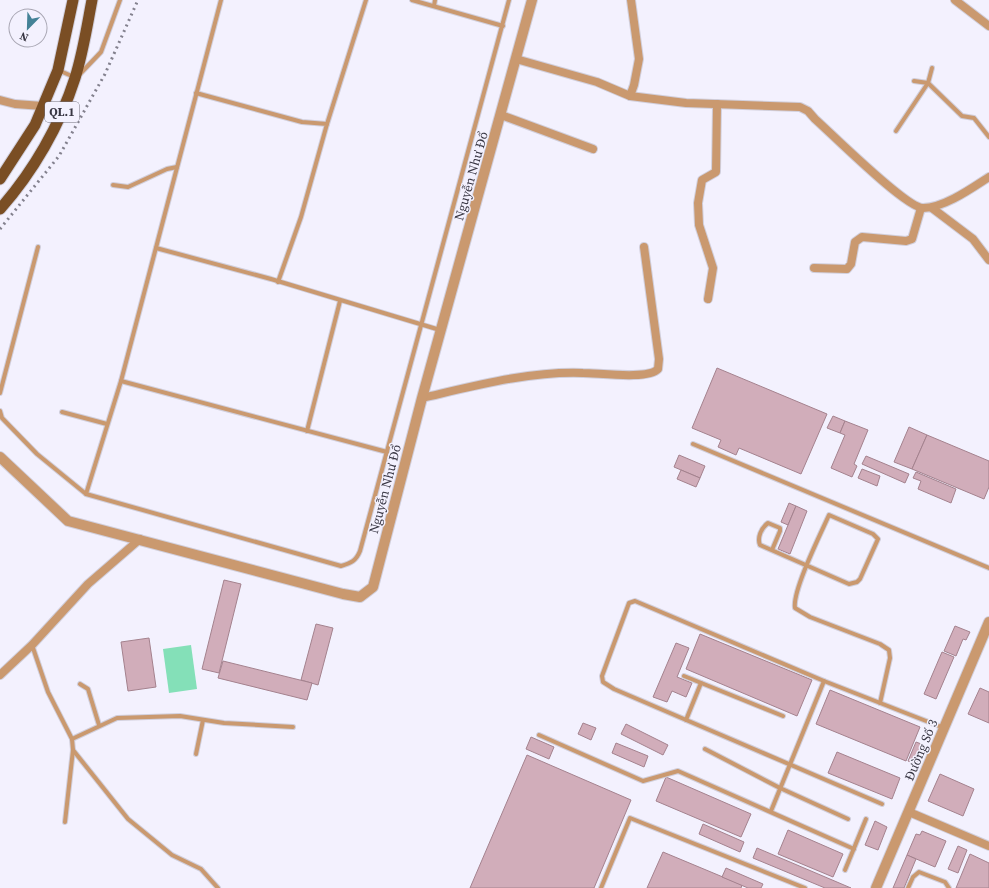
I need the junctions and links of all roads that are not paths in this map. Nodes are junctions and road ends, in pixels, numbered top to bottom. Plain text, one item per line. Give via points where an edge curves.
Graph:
1 (73, 0) edge
2 (92, 0) edge
3 (120, 0) edge
4 (221, 0) edge
5 (366, 0) edge
6 (412, 0) edge
7 (435, 0) edge
8 (510, 0) edge
9 (532, 0) edge
10 (631, 0) edge
11 (955, 0) edge
12 (434, 6) junction
13 (503, 26) junction
14 (989, 26) edge
15 (516, 59) junction
16 (932, 68) dead end
17 (58, 70) junction
18 (75, 77) junction
19 (914, 81) dead end
20 (928, 83) junction
21 (196, 93) junction
22 (630, 96) junction
23 (0, 100) edge
24 (717, 104) junction
25 (43, 106) junction
26 (502, 115) junction
27 (327, 124) junction
28 (896, 131) dead end
29 (989, 137) edge
30 (593, 149) dead end
31 (177, 167) junction
32 (989, 177) edge
33 (0, 179) edge
34 (113, 185) dead end
35 (921, 208) junction
36 (932, 208) junction
37 (0, 210) edge
38 (38, 247) dead end
39 (644, 247) dead end
40 (156, 248) junction
41 (989, 260) edge
42 (814, 268) dead end
43 (278, 282) junction
44 (708, 299) dead end
45 (340, 301) junction
46 (422, 324) junction
47 (442, 330) junction
48 (120, 381) junction
49 (0, 393) edge
50 (422, 398) junction
51 (0, 411) edge
52 (62, 412) dead end
53 (107, 424) junction
54 (307, 430) junction
55 (692, 444) dead end
56 (387, 452) junction
57 (0, 457) edge
58 (86, 494) junction
59 (140, 539) junction
60 (772, 550) junction
61 (808, 565) junction
62 (989, 568) edge
63 (989, 622) edge
64 (32, 645) junction
65 (0, 675) edge
66 (684, 676) dead end
67 (824, 681) junction
68 (701, 683) junction
69 (80, 684) dead end
70 (880, 703) junction
71 (783, 716) dead end
72 (203, 720) junction
73 (686, 720) junction
74 (99, 725) junction
75 (293, 727) dead end
76 (944, 729) junction
77 (539, 735) dead end
78 (72, 739) junction
79 (705, 749) dead end
80 (73, 750) junction
81 (196, 754) dead end
82 (789, 764) junction
83 (780, 788) junction
84 (882, 804) dead end
85 (771, 811) junction
86 (909, 812) junction
87 (866, 818) dead end
88 (848, 819) dead end
89 (65, 822) dead end
90 (989, 846) edge
91 (854, 849) junction
92 (845, 870) dead end
93 (218, 888) edge
94 (601, 888) edge
95 (805, 888) edge
96 (876, 888) edge
97 (908, 888) edge
98 (949, 888) edge

1 - 17 highway, QL.1
2 - 18 highway, QL.1
3 - 18 lane via 101,52
4 - 21 lane
5 - 27 lane
6 - 12 lane
7 - 12 lane
8 - 13 lane
9 - 15 street, Nguyễn Như Đổ
10 - 22 street via 639,59
11 - 14 street
12 - 13 lane
13 - 46 lane
15 - 22 street via 597,82
15 - 26 street, Nguyễn Như Đổ
16 - 20 lane
17 - 18 lane
17 - 25 highway, QL.1
18 - 37 highway, QL.1 via 48,141
19 - 20 lane
20 - 28 lane
20 - 29 lane via 962,116 974,118
21 - 27 lane via 302,122
21 - 31 lane
22 - 24 street
23 - 25 street
24 - 35 street via 800,107 808,111 901,197
24 - 44 street via 716,172 702,180 698,202 699,225 713,268
25 - 33 highway, QL.1 via 35,125
26 - 30 street
26 - 47 street, Nguyễn Như Đổ
27 - 43 lane via 301,217
31 - 34 lane via 128,187
31 - 40 lane
32 - 36 street via 968,191
35 - 36 street
35 - 42 street via 912,239 906,241 862,237 855,242 851,264 847,268
36 - 41 street via 973,238
38 - 49 lane
39 - 50 street via 659,359 658,370 655,373 577,372 535,376
40 - 43 lane
40 - 48 lane
43 - 45 lane
45 - 46 lane
45 - 54 lane
46 - 47 lane
46 - 56 lane
47 - 50 street, Nguyễn Như Đổ
48 - 53 lane
48 - 54 lane
50 - 59 street, Nguyễn Như Đổ via 373,587 360,597
51 - 58 lane via 2,418 37,454
52 - 53 lane
53 - 58 lane
54 - 56 lane
55 - 62 lane
56 - 58 lane via 358,558 342,566
57 - 59 street, Nguyễn Như Đổ via 68,521
59 - 64 street via 88,584
60 - 60 lane via 780,528 768,523 758,541 760,545
60 - 61 lane
61 - 61 lane via 829,515 873,534 878,539 860,579 854,583 849,584
61 - 70 lane via 795,595 795,608 810,617 880,644 889,650 890,658
63 - 76 street, Đường Số 3
64 - 65 street
64 - 78 lane via 48,692
66 - 68 lane
67 - 70 lane
67 - 73 lane via 635,601 629,603 602,676 603,682
67 - 82 lane
68 - 71 lane
68 - 73 lane
69 - 74 lane via 88,689
70 - 76 lane
72 - 74 lane via 180,716 118,718
72 - 75 lane
72 - 81 lane
73 - 82 lane
74 - 78 lane
76 - 86 street, Đường Số 3
77 - 85 lane via 643,781 678,771
78 - 80 lane
79 - 83 lane
80 - 89 lane
80 - 93 lane via 128,819 172,855 201,869
82 - 83 lane
82 - 84 lane
83 - 85 lane
83 - 88 lane
85 - 91 lane
86 - 90 street
86 - 96 street, Đường Số 3
87 - 91 lane
91 - 92 lane
94 - 95 lane via 630,818
97 - 98 lane via 913,876 919,872 945,882

